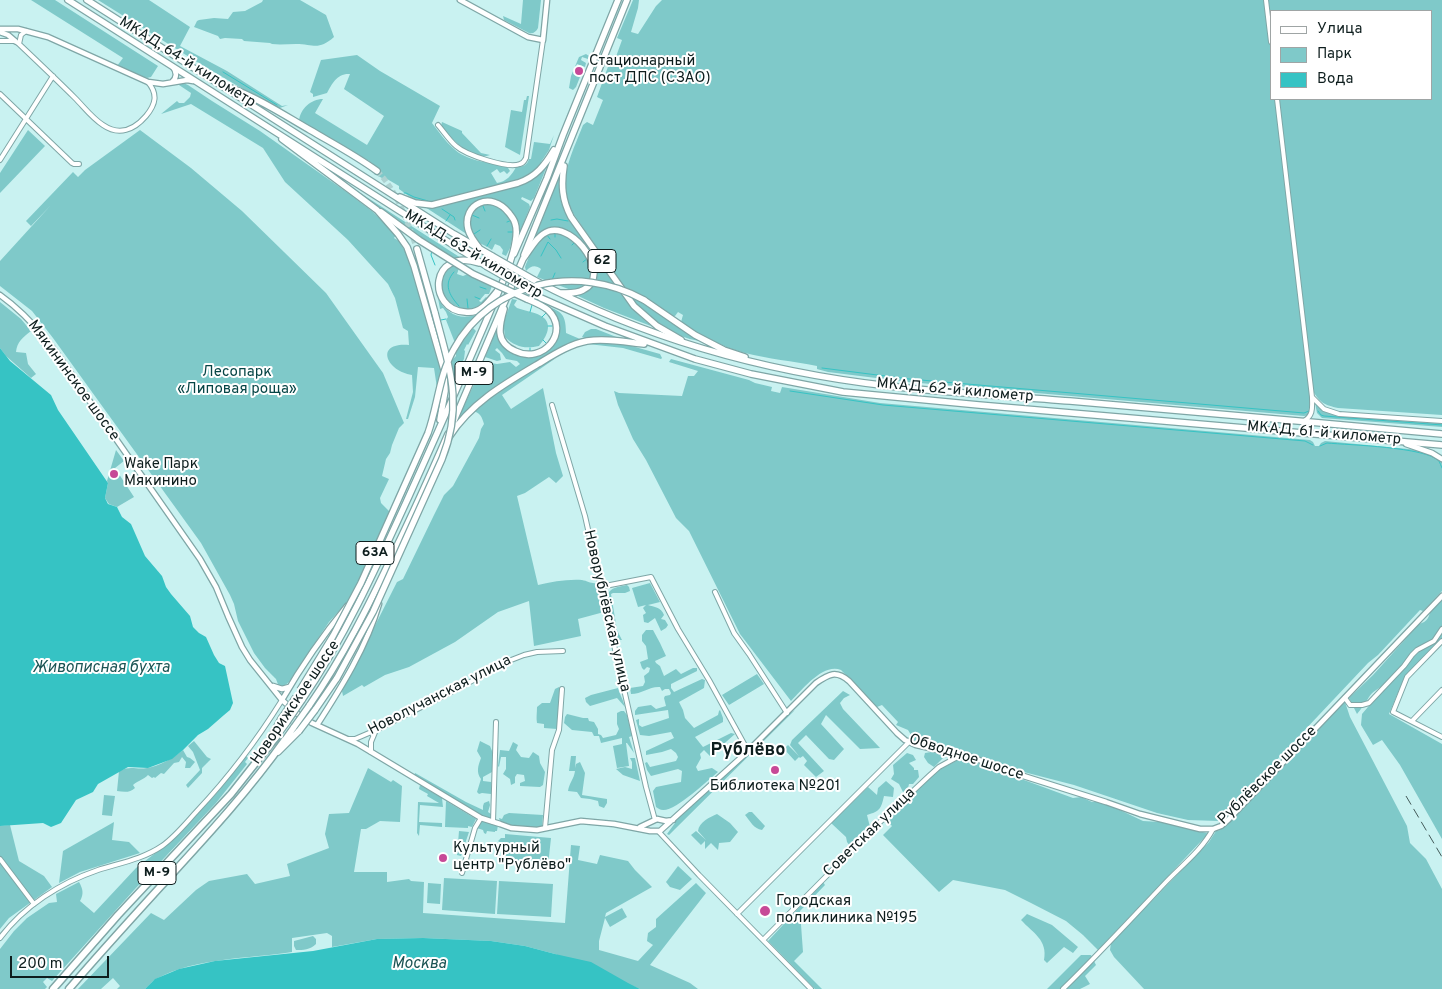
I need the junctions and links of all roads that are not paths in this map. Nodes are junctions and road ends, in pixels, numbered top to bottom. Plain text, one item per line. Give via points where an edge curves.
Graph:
1 (68, 0) edge
2 (88, 0) edge
3 (460, 0) edge
4 (547, 0) edge
5 (618, 0) edge
6 (627, 0) edge
7 (1266, 0) edge
8 (0, 30) edge
9 (26, 31) junction
10 (1270, 34) edge
11 (542, 40) junction
12 (0, 41) edge
13 (17, 42) junction
14 (172, 66) junction
15 (53, 76) junction
16 (196, 82) junction
17 (171, 83) junction
18 (219, 84) junction
19 (154, 86) junction
20 (0, 94) edge
21 (1277, 100) edge
22 (241, 110) joint
23 (26, 119) junction
24 (438, 125) dead end
25 (287, 126) joint
26 (269, 128) junction
27 (563, 135) junction
28 (568, 149) junction
29 (0, 160) edge
30 (79, 164) dead end
31 (377, 170) tunnel mouth
32 (396, 196) junction
33 (377, 210) junction
34 (417, 249) tunnel mouth
35 (480, 249) junction
36 (512, 258) junction
37 (522, 259) junction
38 (484, 265) junction
39 (500, 288) junction
40 (508, 292) junction
41 (558, 293) junction
42 (0, 295) edge
43 (690, 345) junction
44 (660, 346) junction
45 (705, 350) joint
46 (722, 366) joint
47 (775, 368) junction
48 (1312, 396) junction
49 (552, 405) dead end
50 (1208, 413) joint
51 (1442, 421) edge
52 (1302, 422) junction
53 (1207, 424) joint
54 (1442, 434) edge
55 (1388, 440) junction
56 (434, 442) junction
57 (1442, 445) edge
58 (440, 454) junction
59 (1442, 459) edge
60 (389, 563) junction
61 (372, 576) junction
62 (600, 587) junction
63 (715, 592) dead end
64 (1441, 597) edge
65 (1442, 629) edge
66 (1442, 641) edge
67 (563, 651) dead end
68 (269, 684) junction
69 (290, 686) junction
70 (562, 689) dead end
71 (1442, 690) edge
72 (1345, 698) junction
73 (299, 699) junction
74 (282, 700) junction
75 (786, 713) junction
76 (284, 721) junction
77 (1412, 721) junction
78 (496, 722) dead end
79 (317, 725) junction
80 (296, 729) junction
81 (376, 730) junction
82 (361, 736) junction
83 (276, 737) joint
84 (1442, 737) edge
85 (348, 738) junction
86 (284, 741) joint
87 (909, 742) junction
88 (358, 744) junction
89 (748, 751) junction
90 (371, 752) junction
91 (963, 754) junction
92 (261, 758) junction
93 (268, 763) junction
94 (481, 818) junction
95 (674, 819) junction
96 (656, 820) junction
97 (493, 822) junction
98 (545, 828) junction
99 (636, 828) junction
100 (1213, 829) junction
101 (659, 830) junction
102 (0, 859) edge
103 (462, 873) dead end
104 (34, 904) junction
105 (737, 914) junction
106 (0, 938) edge
107 (763, 940) junction
108 (53, 989) edge
109 (69, 989) edge
110 (811, 989) edge
111 (1063, 989) edge

1 - 14 main road, МКАД, 64-й километр
2 - 18 main road, МКАД, 64-й километр
3 - 11 street via 528,37
4 - 11 street
5 - 27 main road
6 - 28 main road
7 - 10 street
8 - 9 street
8 - 13 street
9 - 13 street
9 - 19 street via 62,43
11 - 24 street via 523,162 512,164 480,159 454,145
12 - 13 street
13 - 15 street
14 - 16 main road, МКАД, 64-й километр
14 - 17 street via 176,76
15 - 19 street via 98,121 113,131 127,130 139,124 154,104
15 - 23 street
16 - 17 street
16 - 22 main road, МКАД, 64-й километр
17 - 19 street
18 - 25 main road, МКАД, 64-й километр
18 - 31 main road via 293,120
20 - 23 street
21 - 48 street
22 - 26 main road, МКАД, 63-й километр
23 - 29 street
23 - 30 street via 72,163
25 - 32 main road, МКАД, 63-й километр
26 - 33 main road
26 - 38 main road, МКАД, 63-й километр
27 - 32 main road via 541,170 518,183 432,205
27 - 36 main road
28 - 37 main road, Новорижское шоссе
28 - 43 main road, 62 via 562,188 571,217 634,306 657,326
32 - 35 main road, МКАД, 63-й километр
33 - 40 main road, bridge via 472,274 548,310 556,331 552,342 540,353 519,353 502,340 500,323
33 - 56 main road via 398,234 412,258 442,364 445,384
34 - 80 main road, bridge via 453,389 450,437 373,612 338,678 315,710
35 - 36 main road via 470,235 469,216 479,203 494,202 504,207 514,221
35 - 41 main road, МКАД, 63-й километр, bridge
36 - 39 main road, Новорижское шоссе / М-9
37 - 40 main road, Новорижское шоссе / М-9
37 - 41 main road via 548,231 562,231 574,238 594,264 592,281 584,290
38 - 39 main road via 461,259 447,265 438,284 444,302 456,310 471,312 483,307
38 - 44 main road, МКАД, 63-й километр, bridge via 548,301
39 - 56 main road, Новорижское шоссе / М-9
40 - 58 main road, Новорижское шоссе / М-9
41 - 43 main road, МКАД, 63-й километр via 602,314
42 - 68 street, Мякининское шоссе via 41,333 200,559 242,647
43 - 45 main road, МКАД, 63-й километр
44 - 46 main road, МКАД, 63-й километр
44 - 58 main road via 594,340 553,355 485,398 454,429
45 - 47 main road, МКАД, 62-й километр
46 - 53 main road, МКАД, 62-й километр via 843,392
47 - 50 main road, МКАД, 62-й километр via 888,386
47 - 73 main road, 63A, bridge via 724,350 644,300 601,283 571,280 530,287 508,296 484,312 460,339 446,366 428,433 361,583 300,690
48 - 51 street via 1324,409 1339,414
48 - 52 street via 1311,416
49 - 62 street, Новорублёвская улица via 585,516
50 - 52 main road, МКАД, 61-й километр
52 - 54 main road, МКАД, 61-й километр
53 - 55 main road, МКАД, 61-й километр
55 - 57 main road, МКАД, 61-й километр
55 - 59 street via 1424,450
56 - 61 main road, Новорижское шоссе / М-9
58 - 60 main road, Новорижское шоссе / М-9
60 - 79 street via 372,625
60 - 80 main road, Новорижское шоссе / М-9, bridge via 349,642
61 - 69 street via 330,627
61 - 73 main road, Новорижское шоссе / М-9 via 334,651
62 - 89 street via 651,577
62 - 96 street, Новорублёвская улица
63 - 75 street via 734,633
64 - 72 street, Рублёвское шоссе
65 - 72 street via 1434,641 1412,655 1369,703 1350,705
66 - 77 street via 1407,677 1393,710
67 - 81 street, Новолучанская улица via 537,652 506,662
68 - 69 street via 282,690
68 - 74 street, Мякининское шоссе
69 - 74 street
70 - 98 street via 559,730 552,750
71 - 77 street
72 - 100 street, Рублёвское шоссе via 1228,820
73 - 76 main road, Новорижское шоссе / М-9, bridge
74 - 79 street via 300,716
74 - 104 street via 227,777 172,838 142,857 77,878
75 - 87 street, Обводное шоссе via 816,683 832,674 840,675
75 - 89 street, Обводное шоссе
76 - 83 main road, Новорижское шоссе / М-9
76 - 92 main road
77 - 84 street
78 - 97 street
79 - 85 street
80 - 86 main road, Новорижское шоссе / М-9
80 - 93 main road
81 - 82 street, Новолучанская улица
81 - 90 street
82 - 85 street, Новолучанская улица
82 - 88 street
83 - 92 highway, Новорижское шоссе / М-9
85 - 88 street
86 - 93 highway, Новорижское шоссе / М-9
87 - 91 street, Обводное шоссе via 924,748
87 - 105 street
88 - 90 street
89 - 95 street, Обводное шоссе
90 - 94 street
91 - 100 street, Обводное шоссе via 1140,814 1200,829
91 - 107 street, Советская улица via 929,776
92 - 108 highway, Новорижское шоссе / М-9
93 - 109 highway, Новорижское шоссе / М-9 via 220,822
94 - 97 street
94 - 103 street
95 - 96 street
95 - 101 street, Обводное шоссе
96 - 99 street
96 - 101 street via 652,827
96 - 101 street via 664,824
97 - 98 street via 511,828
98 - 99 street via 578,821
99 - 101 street
100 - 111 street, Рублёвское шоссе via 1208,840
101 - 105 street
102 - 104 street
104 - 106 street
105 - 107 street
107 - 110 street

